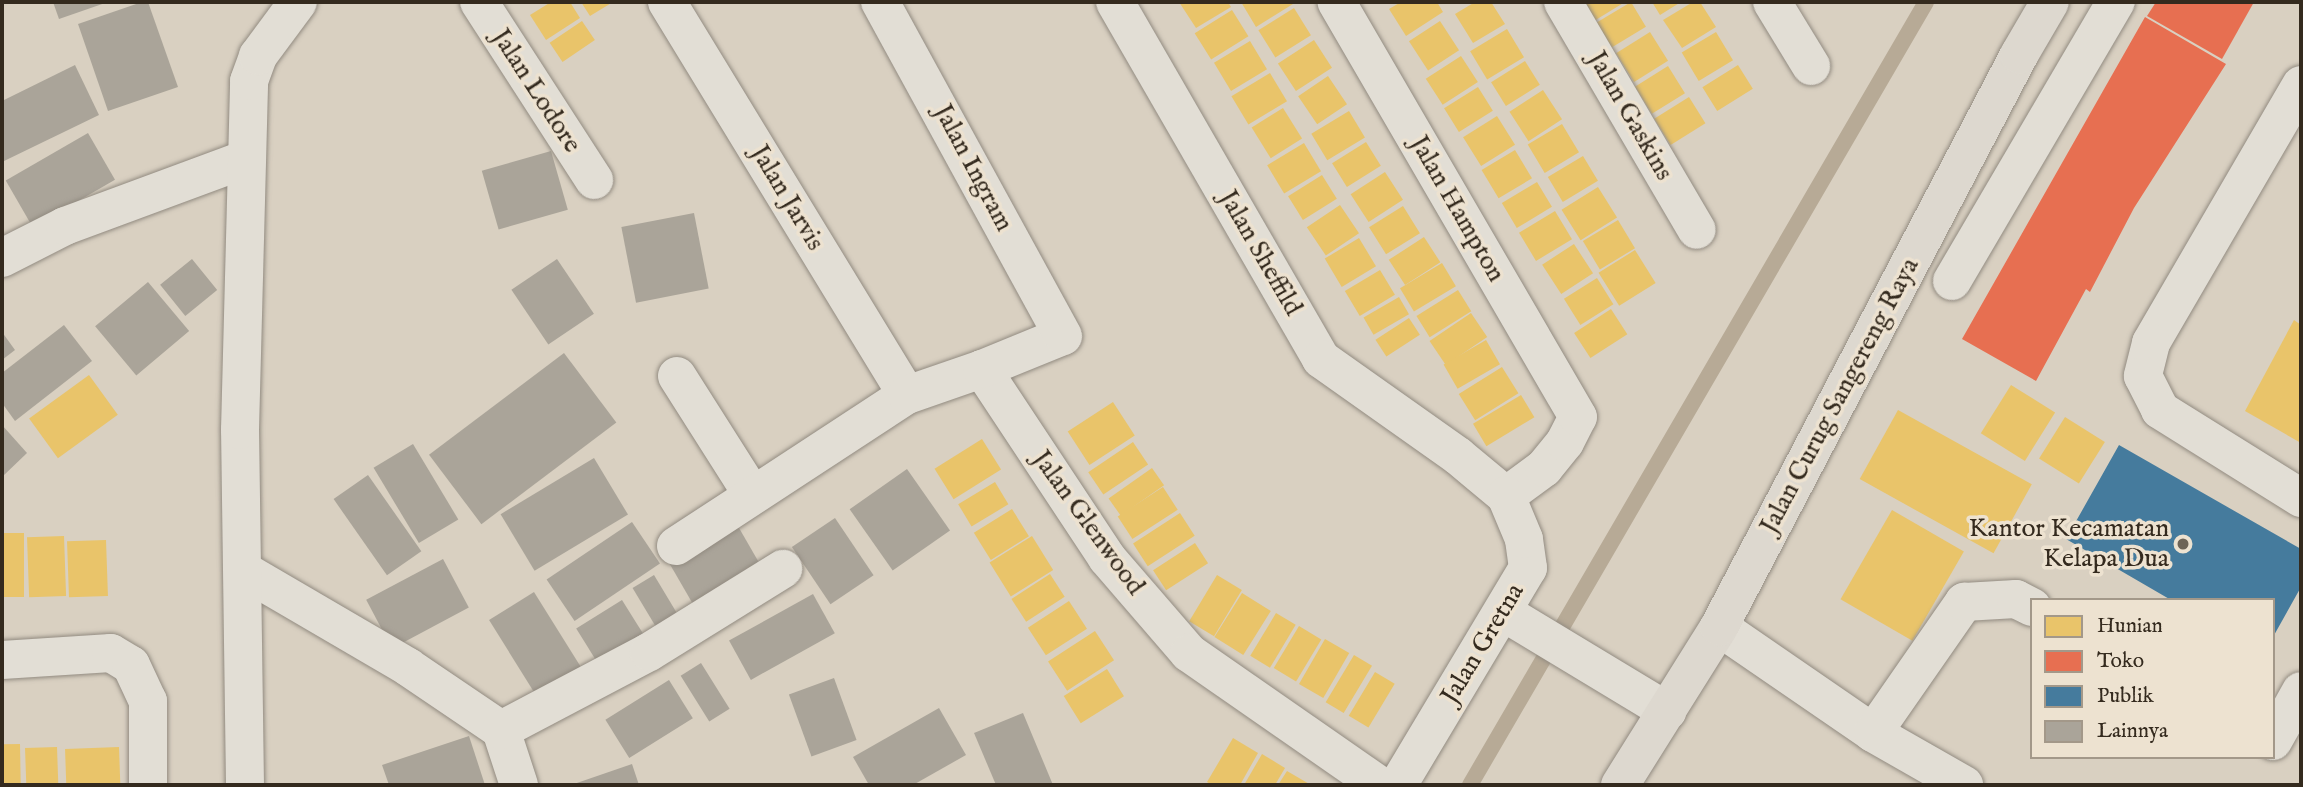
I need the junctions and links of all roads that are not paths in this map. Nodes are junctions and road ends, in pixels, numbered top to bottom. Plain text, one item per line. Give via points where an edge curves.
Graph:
1 (298, 2) edge
2 (479, 2) edge
3 (667, 2) edge
4 (880, 2) edge
5 (1115, 2) edge
6 (1336, 2) edge
7 (1563, 2) edge
8 (1772, 2) edge
9 (2050, 2) edge
10 (2116, 2) edge
11 (1811, 66) dead end
12 (2297, 102) edge
13 (246, 159) junction
14 (594, 180) dead end
15 (1697, 230) dead end
16 (2, 258) edge
17 (1952, 281) dead end
18 (982, 369) junction
19 (677, 376) dead end
20 (907, 395) junction
21 (752, 494) junction
22 (1506, 496) junction
23 (2301, 498) edge
24 (676, 546) dead end
25 (783, 569) dead end
26 (244, 571) junction
27 (2030, 606) edge
28 (1503, 612) junction
29 (1719, 627) junction
30 (2, 660) edge
31 (2301, 691) edge
32 (1653, 702) junction
33 (502, 730) junction
34 (1873, 733) junction
35 (2275, 737) edge
36 (1627, 783) edge
37 (148, 785) edge
38 (245, 785) edge
39 (519, 785) edge
40 (1379, 785) edge
41 (1398, 785) edge
42 (1964, 785) edge

1 - 13 street via 252,70
2 - 14 street, Jalan Lodore
3 - 20 street, Jalan Jarvis
4 - 18 street, Jalan Ingram via 1063,336
5 - 22 street, Jalan Sheffild via 1321,359 1458,456
6 - 22 street, Jalan Hampton via 1578,417 1544,468
7 - 15 street, Jalan Gaskins
8 - 11 street
9 - 29 main road, Jalan Curug Sangereng Raya
10 - 17 street
12 - 23 street via 2151,343 2143,376 2160,410
13 - 16 street via 65,226
13 - 26 street via 240,430
18 - 20 street
18 - 40 street, Jalan Glenwood via 1107,558 1189,653
19 - 21 street
20 - 21 street
21 - 24 street
22 - 28 street, Jalan Gretna via 1524,539 1528,568
25 - 33 street via 649,652
26 - 33 street via 408,667
26 - 38 street
27 - 34 street via 2016,599 1964,602
28 - 32 street
28 - 41 street, Jalan Gretna
29 - 32 main road, Jalan Curug Sangereng Raya
29 - 34 street
30 - 37 street via 111,653 131,664 148,701
31 - 35 street
32 - 36 main road, Jalan Curug Sangereng Raya
33 - 39 street
34 - 42 street

